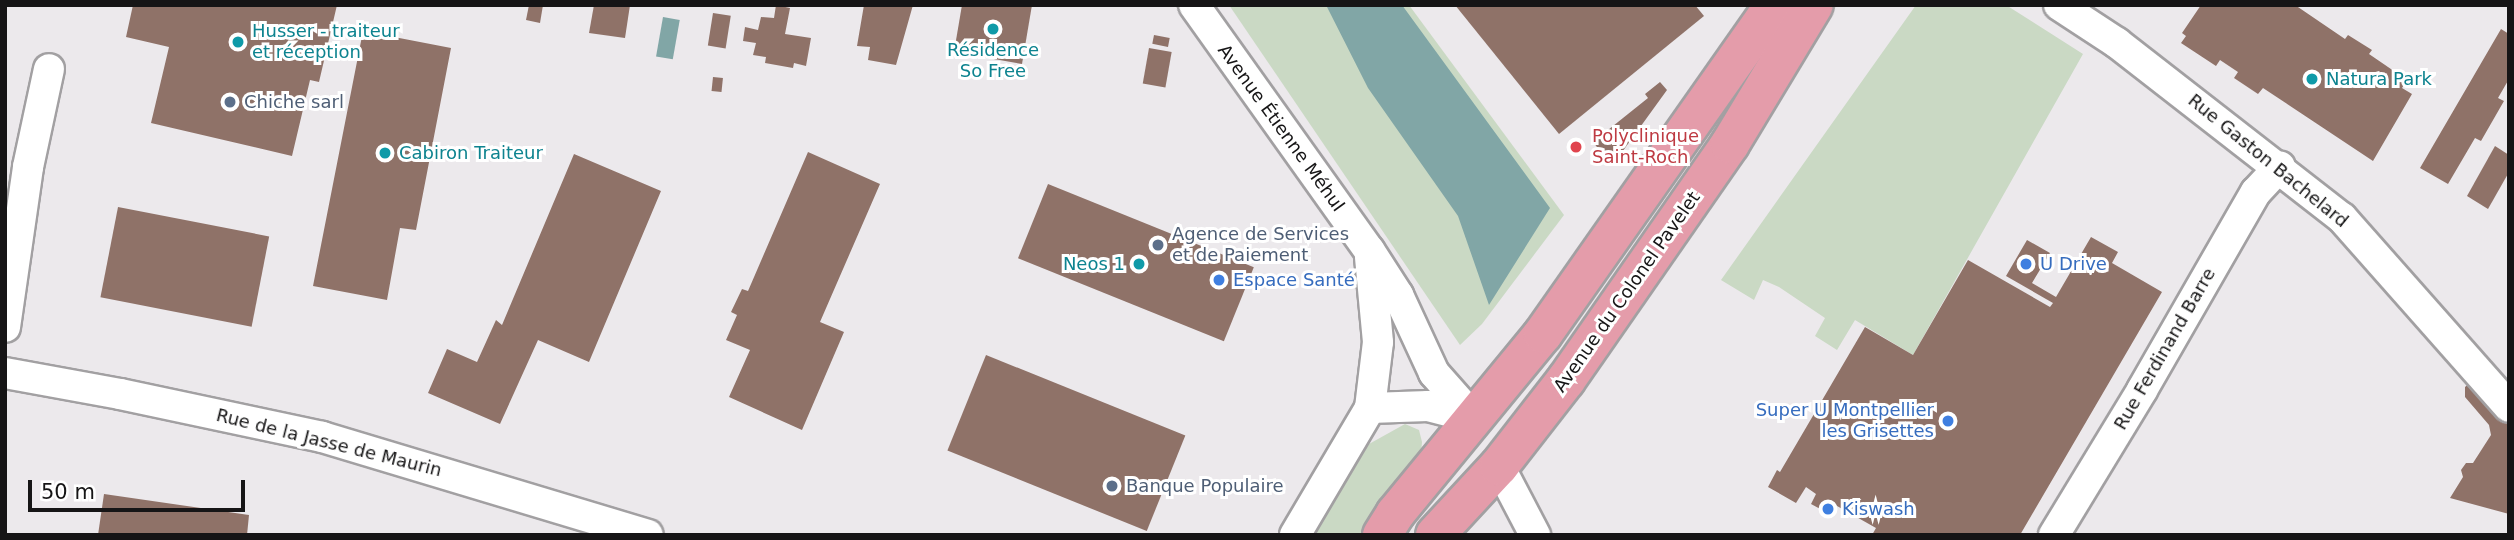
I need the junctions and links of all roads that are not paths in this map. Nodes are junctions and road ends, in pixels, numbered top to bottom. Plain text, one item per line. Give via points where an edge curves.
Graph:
1 (1194, 5) edge
2 (1774, 5) edge
3 (1814, 5) edge
4 (2059, 5) edge
5 (49, 69) dead end
6 (2280, 166) junction
7 (1369, 250) junction
8 (5, 327) edge
9 (5, 373) edge
10 (2509, 407) edge
11 (1370, 408) junction
12 (1474, 418) junction
13 (1499, 466) junction
14 (648, 535) edge
15 (1295, 535) edge
16 (1382, 535) edge
17 (1435, 535) edge
18 (1535, 535) edge
19 (2054, 535) edge

1 - 7 street, Avenue Étienne Méhul
2 - 12 main road via 1543,334
3 - 13 main road, Avenue du Colonel Pavelet via 1730,144 1566,380
4 - 6 street, Rue Gaston Bachelard
5 - 8 street via 27,167
6 - 10 street, Rue Gaston Bachelard via 2343,218
6 - 19 street, Rue Ferdinand Barre via 2256,191
7 - 11 street, Avenue Étienne Méhul via 1378,342
7 - 12 street, Avenue Étienne Méhul via 1403,304 1434,373
9 - 14 street, Rue de la Jasse de Maurin via 322,437
11 - 12 street via 1428,406
11 - 15 street
12 - 13 main road
12 - 16 main road
13 - 17 main road, Avenue du Colonel Pavelet
13 - 18 street

